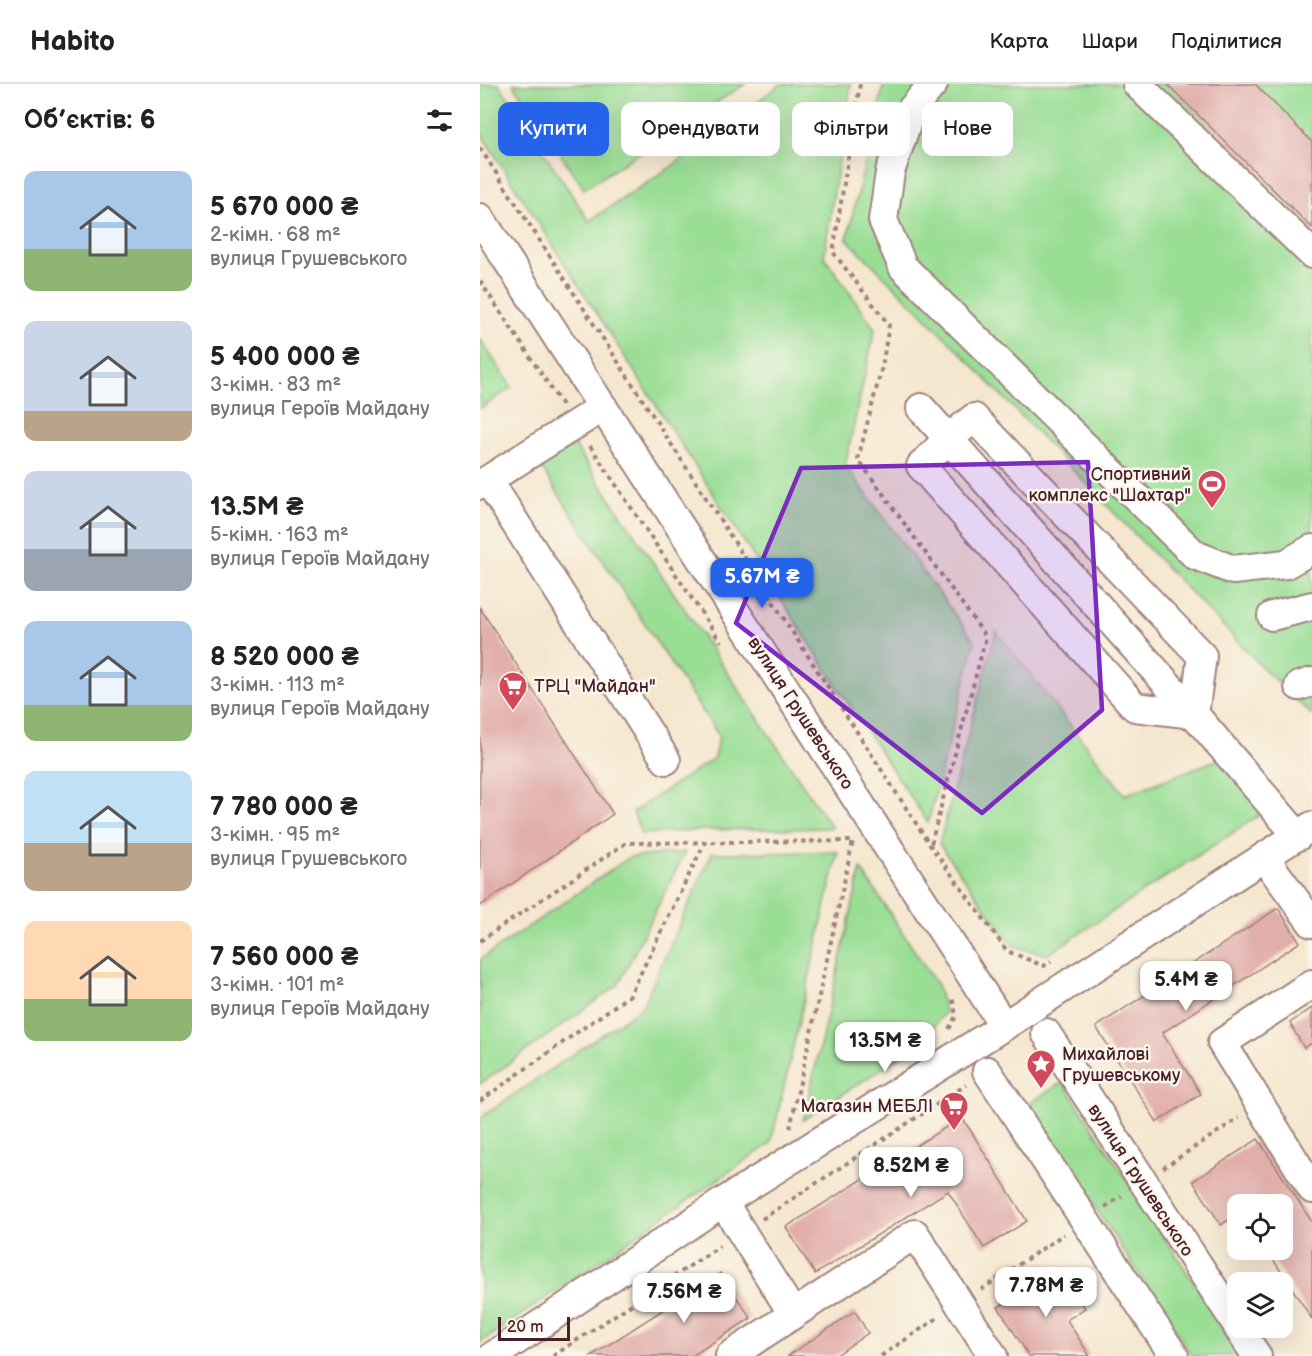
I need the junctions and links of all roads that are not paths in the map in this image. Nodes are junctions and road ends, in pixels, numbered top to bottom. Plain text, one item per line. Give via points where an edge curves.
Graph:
1 (933, 84) edge
2 (1137, 84) edge
3 (480, 218) edge
4 (1312, 254) edge
5 (603, 407) junction
6 (921, 408) dead end
7 (948, 439) junction
8 (484, 482) edge
9 (1312, 549) edge
10 (1312, 606) edge
11 (1272, 616) dead end
12 (1194, 714) junction
13 (666, 760) dead end
14 (1305, 831) edge
15 (1264, 857) junction
16 (1312, 923) edge
17 (1312, 984) edge
18 (1004, 1026) junction
19 (1046, 1033) dead end
20 (987, 1071) road end
21 (1312, 1189) edge
22 (723, 1202) junction
23 (1227, 1310) edge
24 (793, 1314) junction
25 (1245, 1338) edge
26 (493, 1356) edge
27 (730, 1356) edge
28 (993, 1356) edge
29 (1174, 1356) edge
30 (1257, 1356) edge

1 - 9 street via 911,110 890,172 883,220 903,267 1195,555 1233,570 1286,564
2 - 4 street
3 - 5 street, вулиця Грушевського
5 - 8 street
5 - 18 street, вулиця Грушевського
6 - 7 street
7 - 12 street
7 - 12 street via 921,466 1135,707
7 - 12 street via 974,418 1202,656
8 - 13 street
10 - 11 street
12 - 14 street
14 - 15 street
15 - 16 street
15 - 18 street
17 - 21 street via 1222,1043
18 - 22 street
19 - 23 street, вулиця Грушевського
20 - 29 street
22 - 24 street
22 - 26 street
24 - 27 street
24 - 28 street via 915,1234
25 - 30 street, вулиця Грушевського

